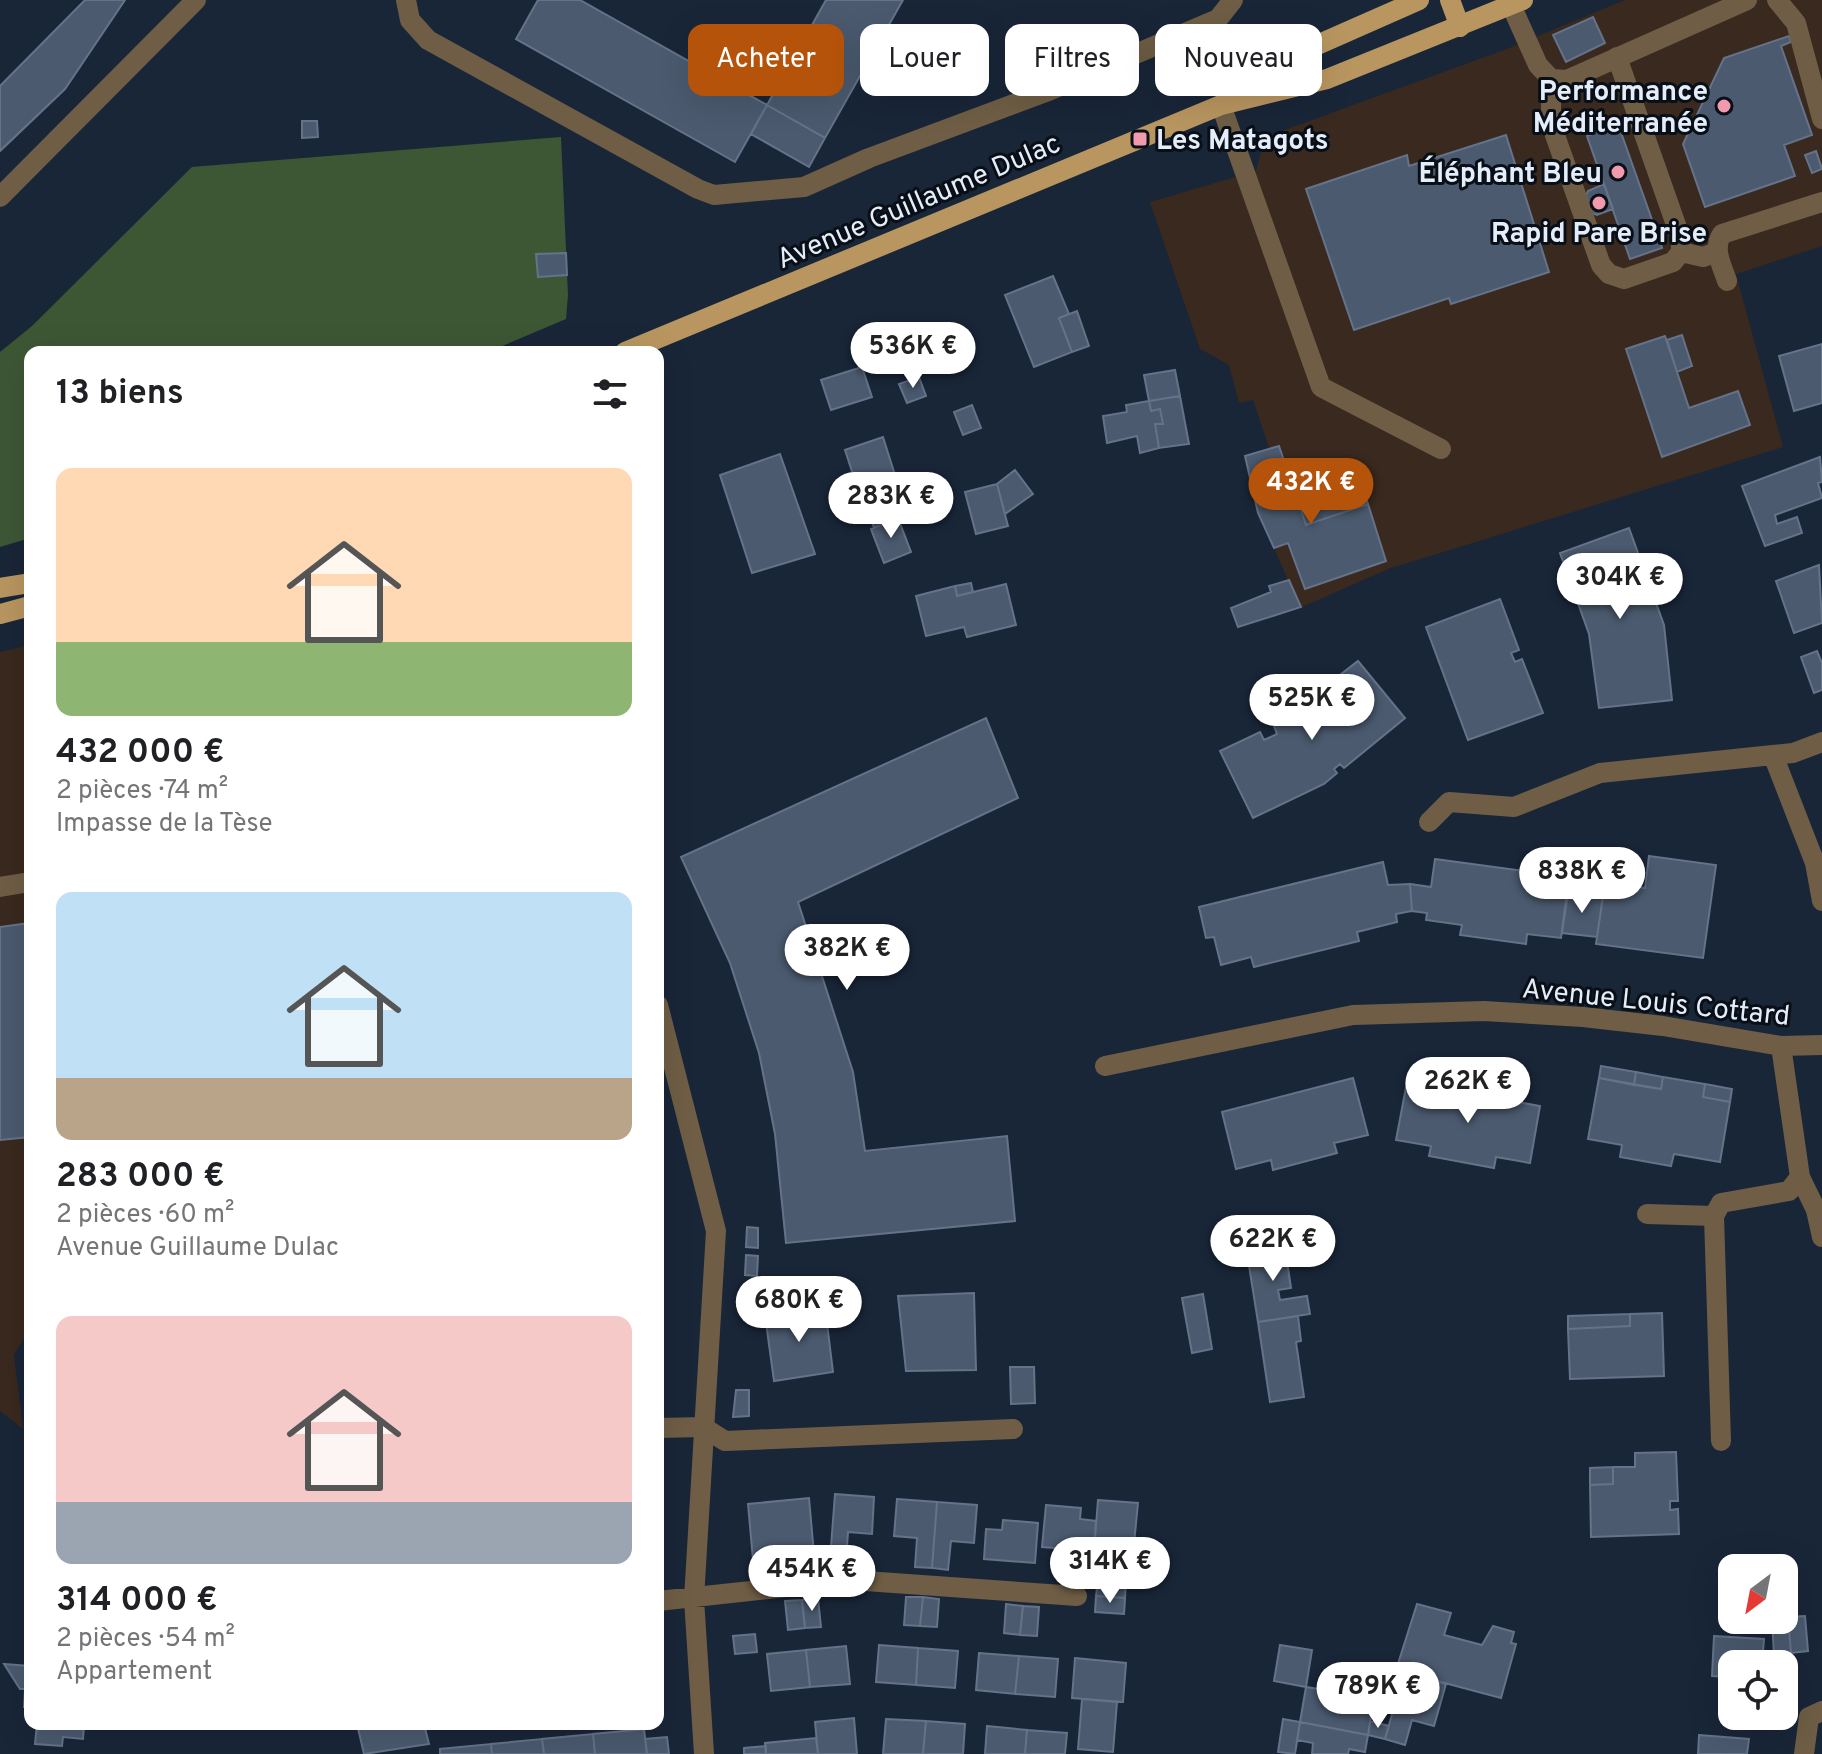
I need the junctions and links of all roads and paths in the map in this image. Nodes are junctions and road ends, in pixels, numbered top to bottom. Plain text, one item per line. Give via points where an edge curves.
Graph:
1 (196, 0) edge
2 (406, 0) edge
3 (1233, 0) edge
4 (1419, 0) edge
5 (1450, 0) edge
6 (1747, 0) edge
7 (1777, 0) edge
8 (1518, 2) edge
9 (1460, 27) junction
10 (1617, 57) junction
11 (1551, 79) junction
12 (1226, 103) junction
13 (1822, 119) edge
14 (0, 197) edge
15 (1822, 202) edge
16 (1681, 252) junction
17 (1717, 252) junction
18 (1727, 281) dead end
19 (639, 346) edge
20 (1441, 449) dead end
21 (24, 584) edge
22 (0, 588) edge
23 (24, 608) edge
24 (0, 614) edge
25 (1822, 742) edge
26 (1773, 755) junction
27 (1429, 822) dead end
28 (1818, 862) edge
29 (24, 883) edge
30 (0, 887) edge
31 (1822, 901) edge
32 (664, 1028) edge
33 (1822, 1045) edge
34 (1781, 1046) junction
35 (1105, 1066) dead end
36 (1800, 1177) junction
37 (1647, 1214) dead end
38 (1714, 1216) junction
39 (1822, 1237) edge
40 (703, 1427) junction
41 (664, 1428) edge
42 (1013, 1429) dead end
43 (1721, 1441) dead end
44 (1077, 1596) dead end
45 (694, 1599) junction
46 (664, 1601) edge
47 (1822, 1711) edge
48 (704, 1754) edge
49 (1804, 1754) edge

1 - 14 street
2 - 3 street via 410,20 428,40 714,195 804,187 1218,19
4 - 12 main road, Avenue Guillaume Dulac via 1308,49
5 - 9 main road
6 - 10 street
7 - 13 street via 1796,23
8 - 9 main road, Avenue Guillaume Dulac
8 - 11 street via 1538,65
9 - 12 main road, Avenue Guillaume Dulac via 1327,79
10 - 11 street via 1567,80
10 - 16 street via 1681,239
11 - 16 street via 1551,124 1601,265 1624,279 1673,262
12 - 19 main road, Avenue Guillaume Dulac
12 - 20 street via 1321,387
15 - 17 street via 1722,234
16 - 17 street via 1703,257
17 - 18 street
21 - 22 main road
23 - 24 main road
25 - 26 street
26 - 27 street via 1600,773 1514,807 1449,802
26 - 28 street
28 - 31 street
29 - 30 street
32 - 40 street via 716,1231
33 - 34 street, Avenue Louis Cottard
34 - 35 street, Avenue Louis Cottard via 1583,1017 1484,1011 1382,1014 1353,1015
34 - 36 street
36 - 38 street via 1789,1191 1721,1203
36 - 39 street
37 - 38 street
38 - 43 street
40 - 41 street
40 - 42 street via 725,1441
40 - 45 street
44 - 45 street via 851,1580
45 - 46 street
45 - 48 street
47 - 49 street via 1809,1717

